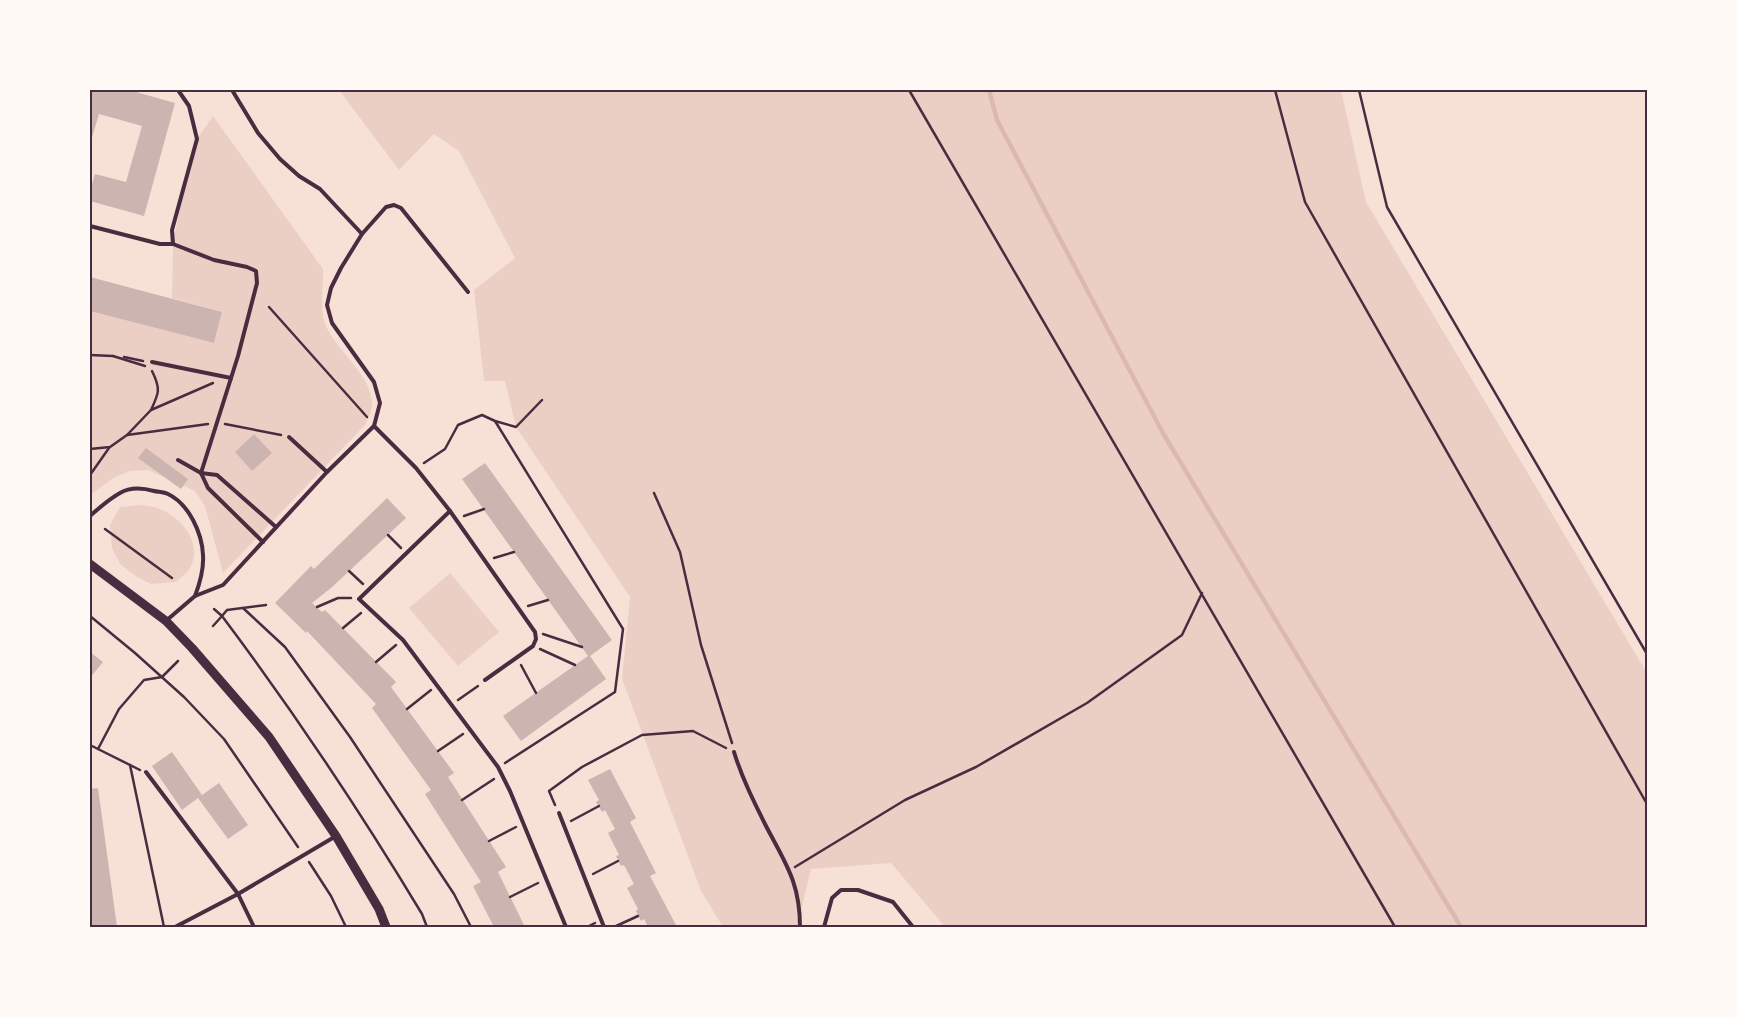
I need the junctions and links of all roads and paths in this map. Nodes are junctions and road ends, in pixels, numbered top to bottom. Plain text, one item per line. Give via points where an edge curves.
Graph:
1 (178, 90) edge
2 (232, 90) edge
3 (908, 90) edge
4 (1276, 90) edge
5 (1359, 90) edge
6 (90, 226) edge
7 (362, 234) junction
8 (173, 244) junction
9 (468, 292) dead end
10 (270, 307) dead end
11 (90, 355) edge
12 (152, 362) joint
13 (150, 367) dead end
14 (231, 378) junction
15 (219, 381) dead end
16 (542, 400) dead end
17 (151, 410) junction
18 (495, 421) junction
19 (374, 426) junction
20 (290, 437) dead end
21 (110, 447) junction
22 (90, 449) edge
23 (178, 460) dead end
24 (416, 468) junction
25 (327, 472) junction
26 (201, 473) junction
27 (90, 476) edge
28 (654, 492) dead end
29 (484, 509) dead end
30 (450, 511) junction
31 (90, 516) edge
32 (455, 518) junction
33 (276, 527) junction
34 (104, 529) dead end
35 (388, 535) dead end
36 (263, 542) junction
37 (514, 552) dead end
38 (407, 553) junction
39 (485, 561) junction
40 (90, 564) edge
41 (349, 571) dead end
42 (172, 578) dead end
43 (369, 590) junction
44 (1202, 593) junction
45 (195, 596) junction
46 (359, 598) junction
47 (548, 600) dead end
48 (266, 605) dead end
49 (317, 607) dead end
50 (369, 607) junction
51 (243, 608) junction
52 (214, 609) dead end
53 (519, 609) junction
54 (90, 616) edge
55 (222, 616) junction
56 (166, 621) junction
57 (213, 626) dead end
58 (343, 628) dead end
59 (534, 632) junction
60 (403, 640) junction
61 (533, 646) junction
62 (582, 647) dead end
63 (1647, 654) edge
64 (517, 658) junction
65 (178, 661) dead end
66 (376, 662) dead end
67 (575, 665) dead end
68 (162, 677) junction
69 (485, 680) joint
70 (437, 686) junction
71 (536, 693) dead end
72 (452, 705) junction
73 (406, 709) dead end
74 (470, 729) junction
75 (90, 745) edge
76 (98, 749) junction
77 (438, 751) dead end
78 (734, 752) junction
79 (130, 765) junction
80 (498, 768) junction
81 (146, 772) joint
82 (501, 774) junction
83 (462, 800) dead end
84 (1647, 804) edge
85 (599, 806) dead end
86 (559, 813) joint
87 (524, 823) junction
88 (563, 825) junction
89 (336, 836) junction
90 (489, 841) dead end
91 (304, 855) junction
92 (618, 861) dead end
93 (790, 870) junction
94 (547, 878) junction
95 (584, 879) junction
96 (238, 894) junction
97 (510, 897) dead end
98 (638, 916) dead end
99 (164, 927) edge
100 (175, 927) edge
101 (254, 927) edge
102 (346, 927) edge
103 (386, 927) edge
104 (427, 927) edge
105 (471, 927) edge
106 (566, 927) edge
107 (604, 927) edge
108 (614, 927) edge
109 (800, 927) edge
110 (824, 927) edge
111 (913, 927) edge
112 (1395, 927) edge

1 - 8 lane via 190,106 197,140 172,230
2 - 7 lane via 258,133 280,159 320,189
3 - 44 path
4 - 84 path via 1305,202
5 - 63 path via 1387,207
6 - 8 lane via 160,244
7 - 9 lane via 386,207 394,204 401,208
7 - 19 lane via 340,268 327,306 332,323 374,382 380,403
8 - 14 lane via 214,260 247,266 256,272 257,283
10 - 19 path
11 - 12 path
12 - 14 lane
13 - 17 path via 157,381 158,395
14 - 26 lane
15 - 17 path
16 - 18 path via 516,427
17 - 21 path via 128,435
18 - 24 path via 482,416 458,425 445,449
18 - 80 path via 623,629 615,692
19 - 24 lane
19 - 25 lane
20 - 25 lane
21 - 22 path
21 - 27 path
23 - 26 lane
24 - 30 lane
25 - 33 lane
26 - 33 lane via 218,475
26 - 36 lane via 208,488
28 - 78 path via 680,552 701,645
29 - 32 path
30 - 32 lane
30 - 38 lane
31 - 45 lane via 122,492 141,488 168,494 180,502 200,535 203,555 201,580
32 - 39 lane
33 - 36 lane
34 - 42 path
35 - 38 path
36 - 45 lane via 223,585
37 - 39 path
38 - 43 lane
39 - 53 lane
40 - 56 street
41 - 43 path
43 - 46 lane
44 - 93 path via 1182,634 1087,703 976,767 905,800
44 - 112 path
45 - 56 lane
46 - 49 path via 338,598
46 - 50 lane
47 - 53 path
48 - 51 path
50 - 58 path
50 - 60 lane
51 - 55 path via 227,610
51 - 105 path via 285,647 350,737 454,894
52 - 55 path
53 - 59 lane
54 - 68 path
55 - 57 path
55 - 104 path via 343,786
56 - 89 street via 269,737
59 - 61 lane
59 - 62 path
60 - 66 path
60 - 70 lane
61 - 64 lane
61 - 67 path
64 - 69 lane
64 - 71 path
65 - 68 path
68 - 76 path via 144,680 119,709
68 - 91 path via 224,740
69 - 72 path
70 - 72 lane
70 - 73 path
72 - 74 lane
74 - 77 path
74 - 80 lane
75 - 76 path
76 - 79 path
78 - 86 path via 693,730 642,735 582,767 549,791
78 - 93 lane via 742,777
79 - 81 path
79 - 99 path
80 - 82 lane
81 - 96 lane
82 - 83 path
82 - 87 lane
85 - 88 path
86 - 88 lane
87 - 90 path
87 - 94 lane
88 - 95 lane
89 - 91 lane
89 - 103 street
91 - 96 lane
91 - 102 path via 331,896
92 - 95 path
93 - 109 lane via 798,896
94 - 97 path
94 - 106 lane
95 - 107 lane
96 - 100 lane
96 - 101 lane
98 - 108 path
110 - 111 lane via 832,898 841,890 858,890 893,902

